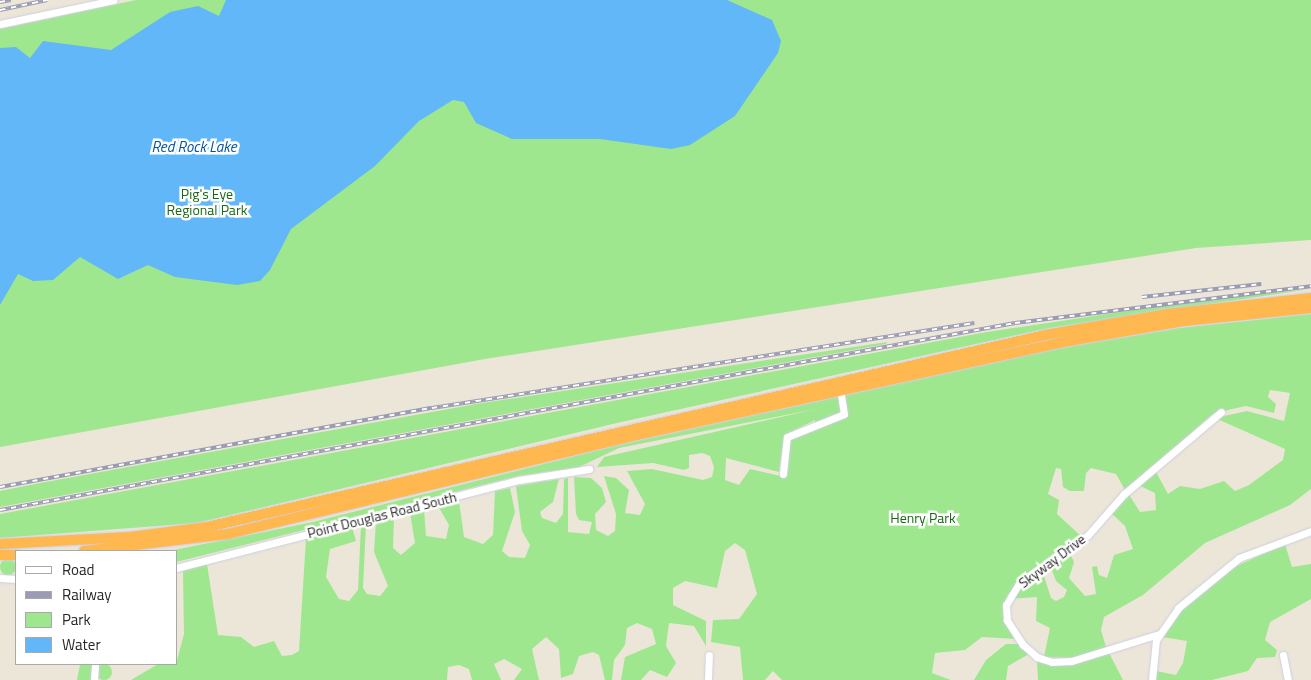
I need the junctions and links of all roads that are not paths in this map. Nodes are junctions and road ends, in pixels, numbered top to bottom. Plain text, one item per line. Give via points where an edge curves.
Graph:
1 (114, 0) edge
2 (0, 24) edge
3 (1311, 298) edge
4 (1311, 308) edge
5 (840, 389) junction
6 (1221, 412) dead end
7 (589, 469) dead end
8 (783, 474) dead end
9 (1311, 531) edge
10 (206, 538) junction
11 (0, 544) edge
12 (93, 550) edge
13 (153, 550) edge
14 (0, 555) edge
15 (15, 555) edge
16 (178, 567) edge
17 (0, 578) edge
18 (15, 579) edge
19 (1159, 634) junction
20 (709, 655) dead end
21 (1283, 656) dead end
22 (95, 665) edge
23 (94, 680) edge
24 (708, 680) edge
25 (1152, 680) edge
26 (1288, 680) edge

1 - 2 street
3 - 5 highway via 1099,325
4 - 5 highway via 1086,338
5 - 8 street via 844,414 787,436
5 - 10 highway
5 - 11 highway via 613,430 207,527 130,537
6 - 19 street, Skyway Drive via 1124,494 1088,534 1018,585 1006,605 1007,620 1023,644 1035,656 1052,662 1071,661
7 - 16 street, Point Douglas Road South via 519,480
9 - 19 street via 1235,561 1178,608
10 - 12 highway
10 - 13 highway
14 - 15 highway
17 - 18 street
19 - 25 street
20 - 24 street
21 - 26 street
22 - 23 street

